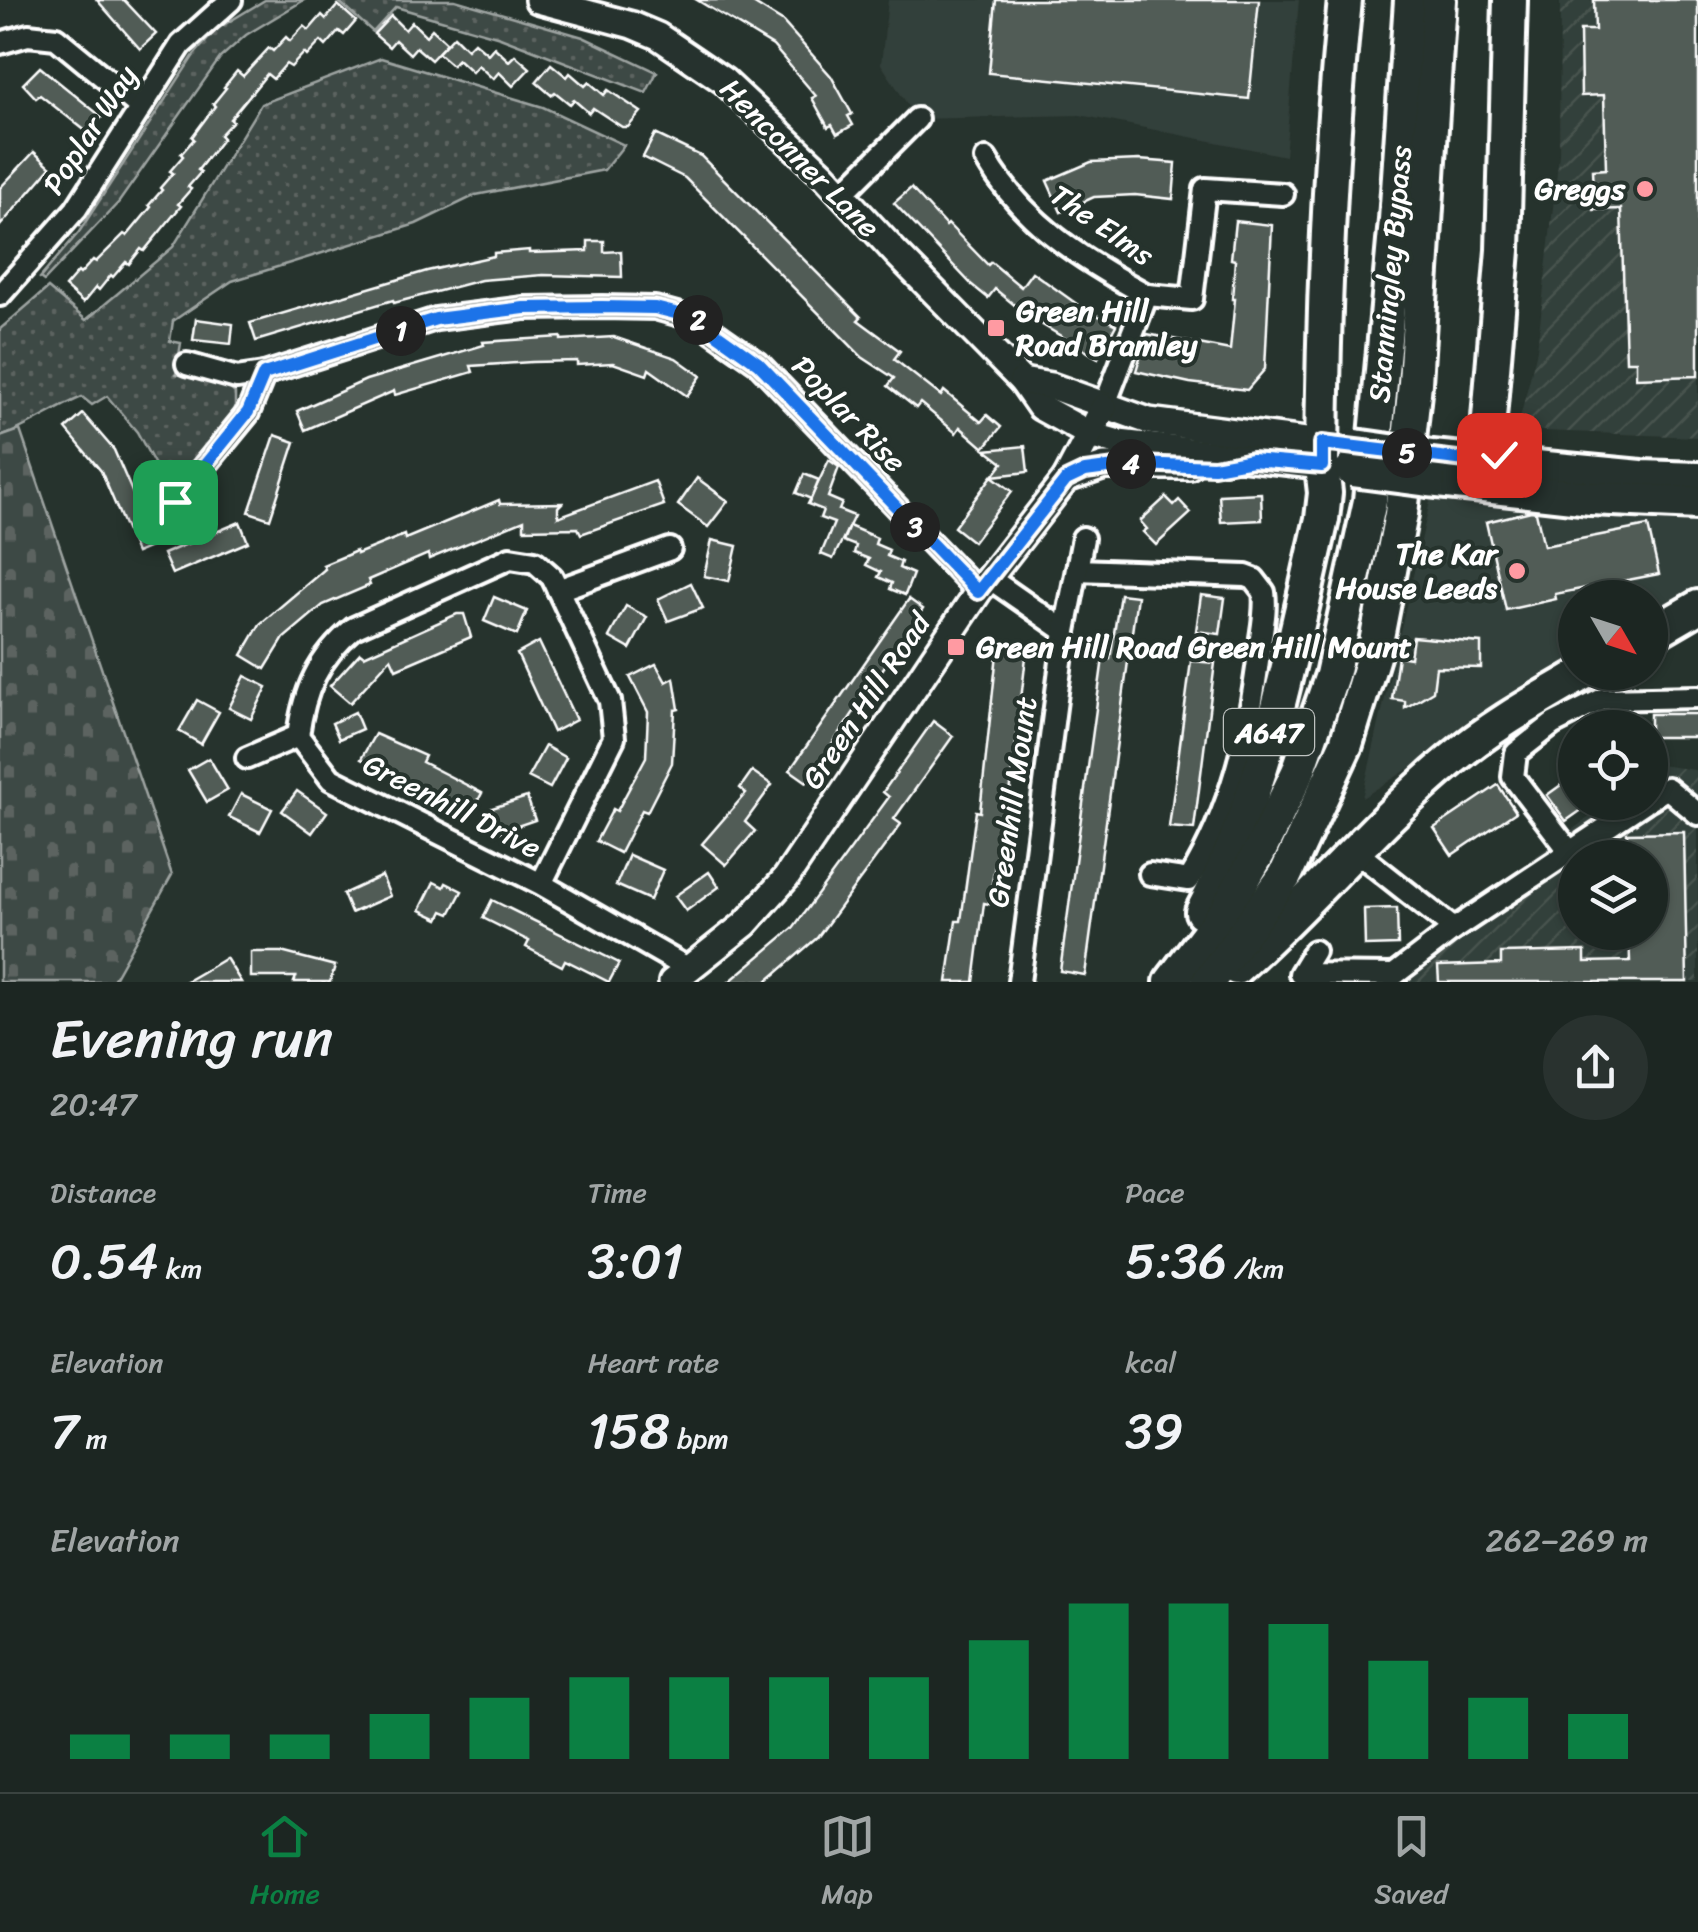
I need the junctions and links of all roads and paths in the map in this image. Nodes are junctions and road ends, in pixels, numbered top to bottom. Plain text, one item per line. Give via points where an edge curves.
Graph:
1 (231, 0) edge
2 (538, 0) edge
3 (1345, 0) edge
4 (1411, 0) edge
5 (1439, 0) edge
6 (1510, 0) edge
7 (569, 3) edge
8 (0, 43) edge
9 (140, 107) junction
10 (916, 119) dead end
11 (986, 159) dead end
12 (842, 194) junction
13 (1283, 194) dead end
14 (1147, 295) junction
15 (0, 296) edge
16 (188, 364) dead end
17 (264, 374) junction
18 (1022, 381) junction
19 (1104, 407) junction
20 (1091, 436) junction
21 (1338, 456) junction
22 (1252, 460) junction
23 (1508, 465) junction
24 (1431, 468) junction
25 (1698, 479) edge
26 (1066, 480) junction
27 (175, 502) dead end
28 (1698, 503) edge
29 (1084, 538) dead end
30 (670, 549) dead end
31 (1077, 570) junction
32 (984, 585) junction
33 (558, 590) junction
34 (1698, 607) edge
35 (1668, 624) edge
36 (1066, 631) junction
37 (1584, 690) edge
38 (1590, 690) edge
39 (1632, 690) edge
40 (1698, 697) edge
41 (298, 736) junction
42 (247, 758) dead end
43 (1668, 789) edge
44 (1698, 814) edge
45 (1620, 820) edge
46 (1561, 840) edge
47 (1590, 840) edge
48 (1354, 850) junction
49 (1558, 861) edge
50 (1150, 874) dead end
51 (542, 884) junction
52 (1454, 929) junction
53 (1314, 951) dead end
54 (681, 975) edge
55 (1299, 978) edge
56 (1018, 982) edge
57 (1168, 982) edge
58 (1208, 982) edge
59 (1220, 982) edge

1 - 9 street, Poplar Way via 182,45
2 - 7 street, Henconner Lane
3 - 21 main road, A647 via 1328,193
4 - 57 main road, Stanningley Bypass / A647 via 1370,501 1332,675 1298,772 1259,852 1226,910
5 - 58 main road, Stanningley Bypass / A647 via 1413,401 1401,514 1374,654 1346,744 1285,876
6 - 23 main road via 1503,250 1488,430
7 - 12 street, Henconner Lane via 658,36 691,57 753,105
8 - 9 street via 28,35 56,38
9 - 15 street, Poplar Way via 76,210
10 - 12 street
11 - 14 street, The Elms via 1010,196 1046,231
12 - 18 street, Henconner Lane
13 - 14 street, The Elms via 1206,188 1192,299
14 - 19 street, The Elms
16 - 17 street, Poplar Rise via 237,378
17 - 27 street via 248,412
17 - 32 street, Poplar Rise via 436,319 602,307 655,308 695,318 758,363
18 - 19 street, Henconner Lane
18 - 20 street, Henconner Lane via 1040,407
19 - 20 street, The Elms
19 - 21 street, Henconner Lane
20 - 22 street, Henconner Lane
20 - 26 street, Green Hill Road
21 - 22 street, Henconner Lane
21 - 24 main road, Henconner Lane, bridge
21 - 57 main road, A647 via 1250,800
22 - 26 street via 1214,467 1104,466
23 - 24 main road, Henconner Lane
23 - 25 main road, Henconner Lane
24 - 28 main road, Henconner Lane via 1592,498
26 - 32 street, Green Hill Road
29 - 31 street, Greenhill Mount
30 - 33 street
31 - 36 street, Greenhill Mount
31 - 50 street via 1246,576 1264,592 1251,717 1216,830 1189,880
32 - 36 street
32 - 54 street, Green Hill Road via 786,878 745,924
33 - 41 street, Greenhill Drive via 535,562 510,558 354,628 312,677
33 - 51 street, Greenhill Drive via 610,700 614,738
34 - 35 main road
36 - 56 street, Greenhill Mount
37 - 48 main road via 1500,724 1454,757
38 - 46 street via 1516,753 1513,777
39 - 40 street
41 - 42 street
41 - 51 street, Greenhill Drive via 331,779
43 - 44 street
45 - 47 street
48 - 52 street
48 - 59 main road
49 - 52 street
51 - 54 street, Greenhill Drive
52 - 55 street via 1394,975
53 - 55 street

